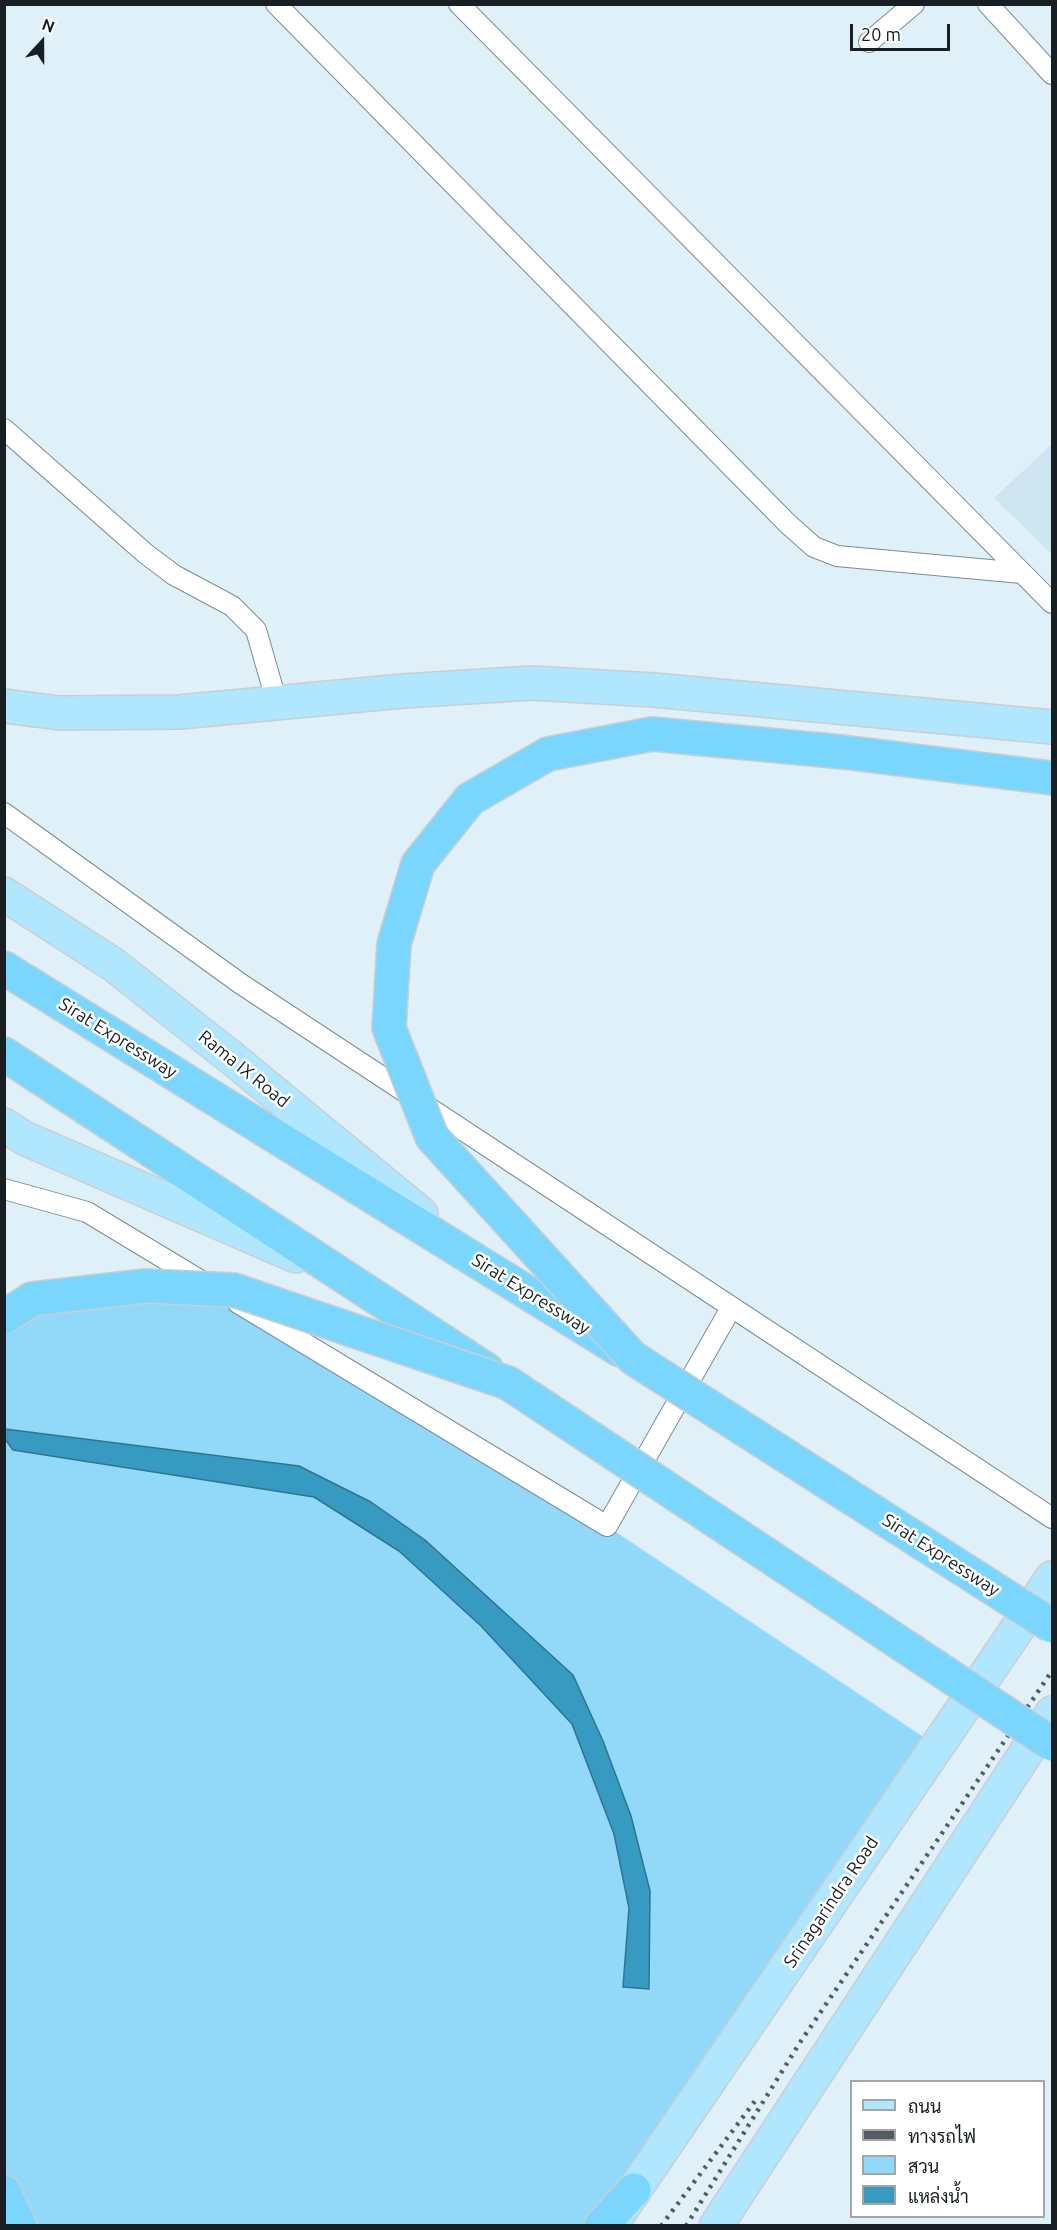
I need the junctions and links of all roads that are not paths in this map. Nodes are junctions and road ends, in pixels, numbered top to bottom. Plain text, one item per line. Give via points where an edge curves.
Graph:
1 (276, 4) edge
2 (459, 4) edge
3 (914, 4) edge
4 (988, 4) edge
5 (869, 42) dead end
6 (1053, 74) edge
7 (4, 429) edge
8 (1022, 573) junction
9 (1053, 603) edge
10 (277, 703) junction
11 (4, 706) edge
12 (1053, 727) edge
13 (1053, 778) edge
14 (4, 813) edge
15 (4, 894) edge
16 (4, 968) edge
17 (4, 1053) edge
18 (4, 1125) edge
19 (4, 1189) edge
20 (472, 1257) junction
21 (342, 1276) junction
22 (731, 1308) junction
23 (4, 1317) edge
24 (633, 1358) junction
25 (508, 1383) junction
26 (1053, 1518) edge
27 (1053, 1578) edge
28 (1053, 1626) edge
29 (1053, 1713) edge
30 (1053, 1744) edge
31 (634, 2190) junction
32 (4, 2192) edge
33 (20, 2226) edge
34 (601, 2226) edge
35 (610, 2226) edge
36 (716, 2226) edge

1 - 8 lane via 814,547 837,556
2 - 8 lane
3 - 5 lane
4 - 6 lane
7 - 10 lane via 146,554 174,575 232,606 256,630
8 - 9 lane
10 - 11 main road via 180,712 60,713
10 - 12 main road via 532,683 654,690
13 - 24 highway, bridge via 652,734 548,754 470,800 418,864 394,944 389,1028 432,1137
14 - 22 lane via 241,984
15 - 20 main road, Rama IX Road via 114,965
16 - 20 highway, Sirat Expressway
17 - 21 highway
18 - 21 main road via 24,1138
19 - 22 lane via 87,1212 607,1526
20 - 24 highway, Sirat Expressway, bridge
21 - 25 highway, bridge
22 - 26 lane
23 - 25 highway, bridge via 32,1299 145,1286 234,1290
24 - 28 highway, Sirat Expressway, bridge
25 - 30 highway, bridge
27 - 31 main road, Srinagarindra Road
29 - 36 main road
31 - 34 highway
31 - 35 main road, Srinagarindra Road
32 - 33 highway

